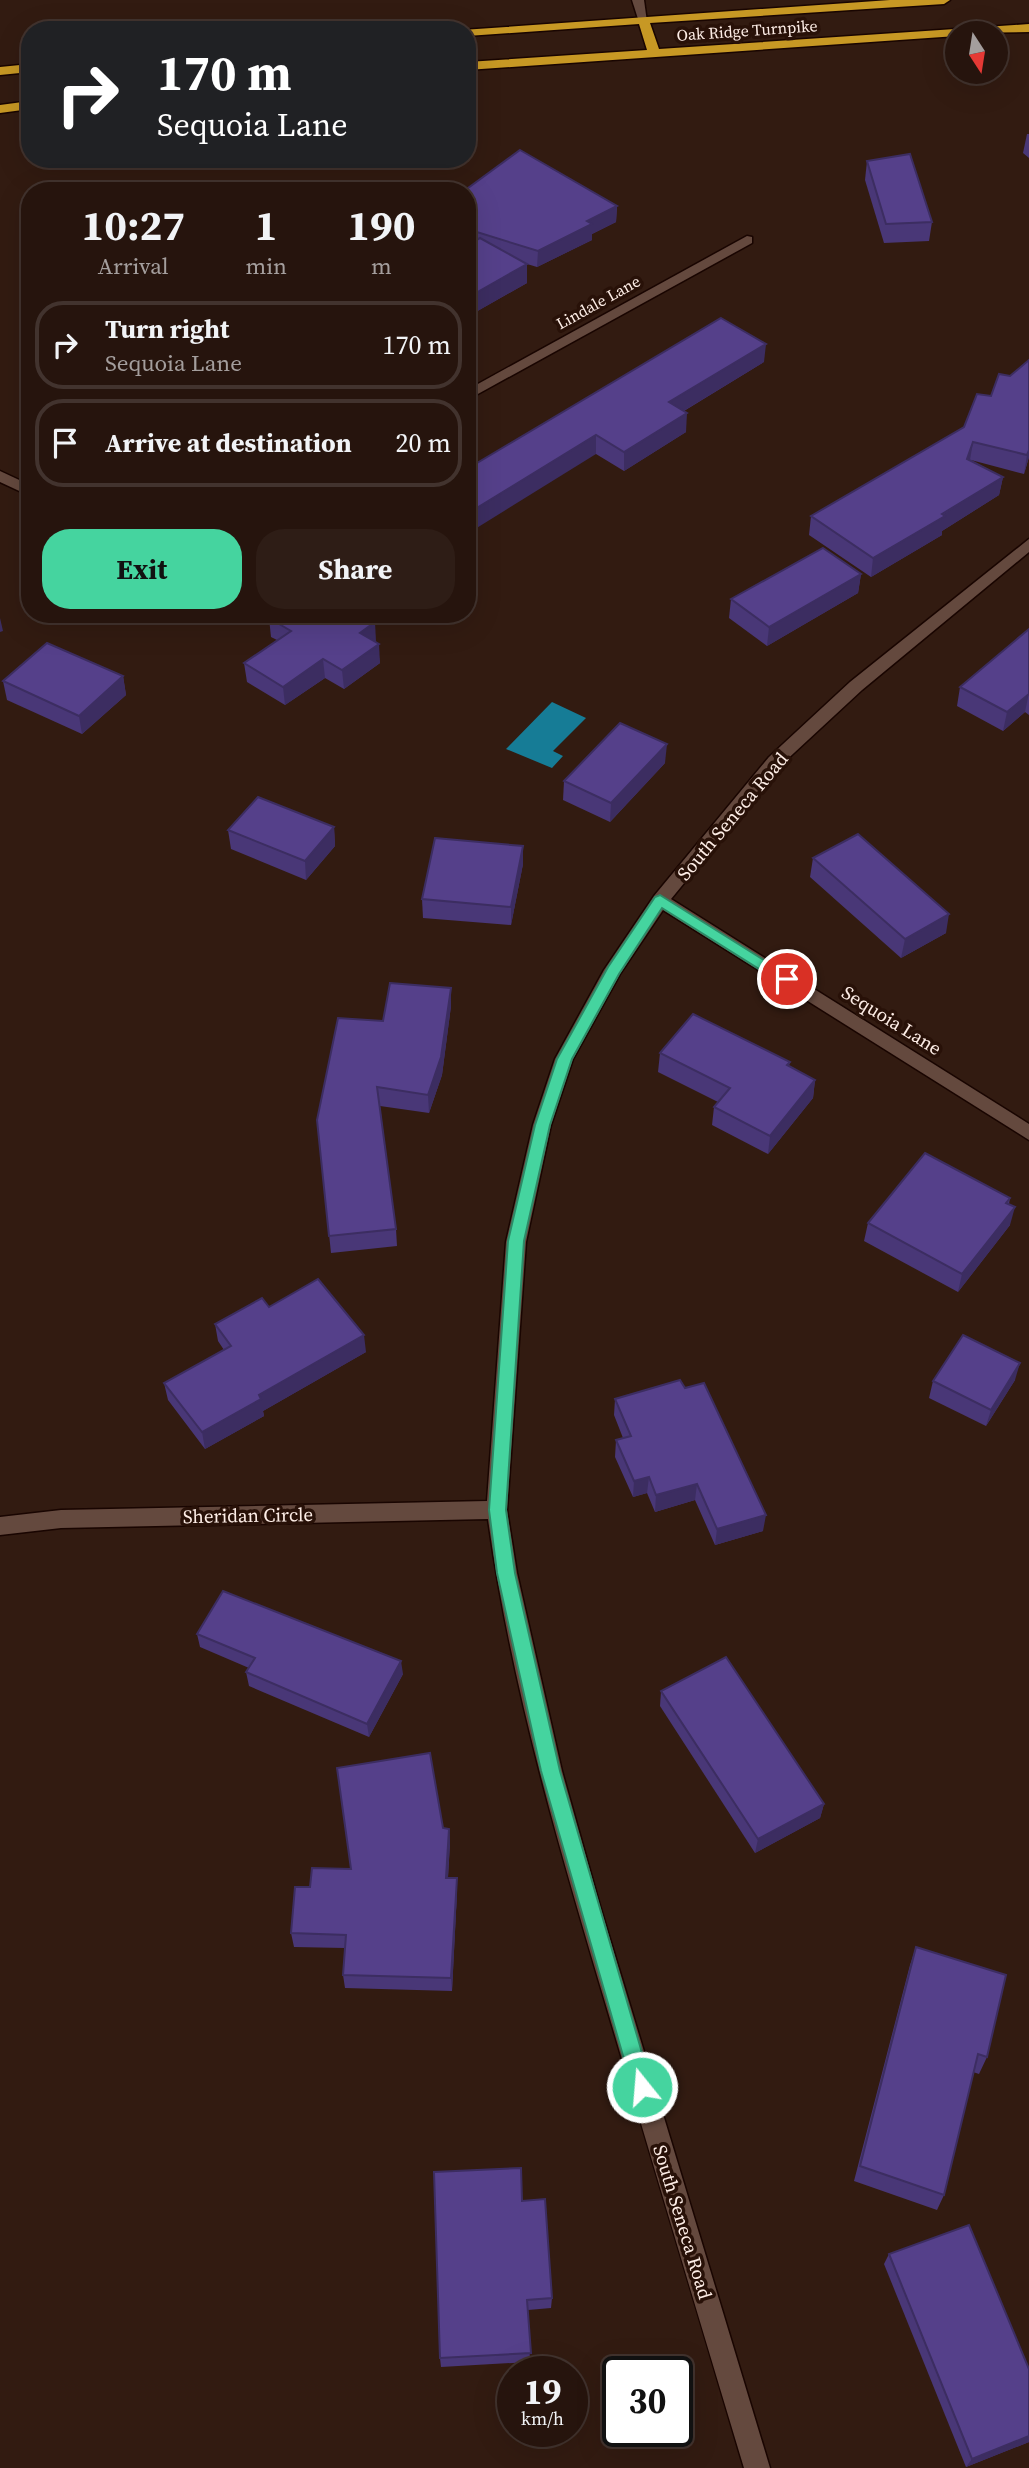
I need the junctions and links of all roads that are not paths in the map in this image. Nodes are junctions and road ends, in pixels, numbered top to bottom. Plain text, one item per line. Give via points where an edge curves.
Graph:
1 (638, 0) edge
2 (944, 0) edge
3 (643, 19) junction
4 (1029, 28) edge
5 (476, 31) edge
6 (654, 54) junction
7 (476, 65) edge
8 (21, 69) edge
9 (0, 71) edge
10 (21, 106) edge
11 (0, 109) edge
12 (747, 240) dead end
13 (476, 388) edge
14 (0, 475) edge
15 (21, 486) edge
16 (1029, 544) edge
17 (660, 900) junction
18 (1029, 1133) edge
19 (497, 1510) junction
20 (0, 1526) edge
21 (757, 2468) edge

1 - 3 street
2 - 3 highway, Oak Ridge Turnpike
3 - 5 highway, Oak Ridge Turnpike
3 - 6 highway
4 - 6 highway, Oak Ridge Turnpike
6 - 7 highway, Oak Ridge Turnpike
8 - 9 highway
10 - 11 highway
12 - 13 street, Lindale Lane
14 - 15 street
16 - 17 street, South Seneca Road via 856,686 775,761
17 - 18 street, Sequoia Lane
17 - 19 street, South Seneca Road via 613,971 564,1059 542,1125 516,1241
19 - 20 street, Sheridan Circle via 61,1519
19 - 21 street, South Seneca Road via 506,1573 551,1771

